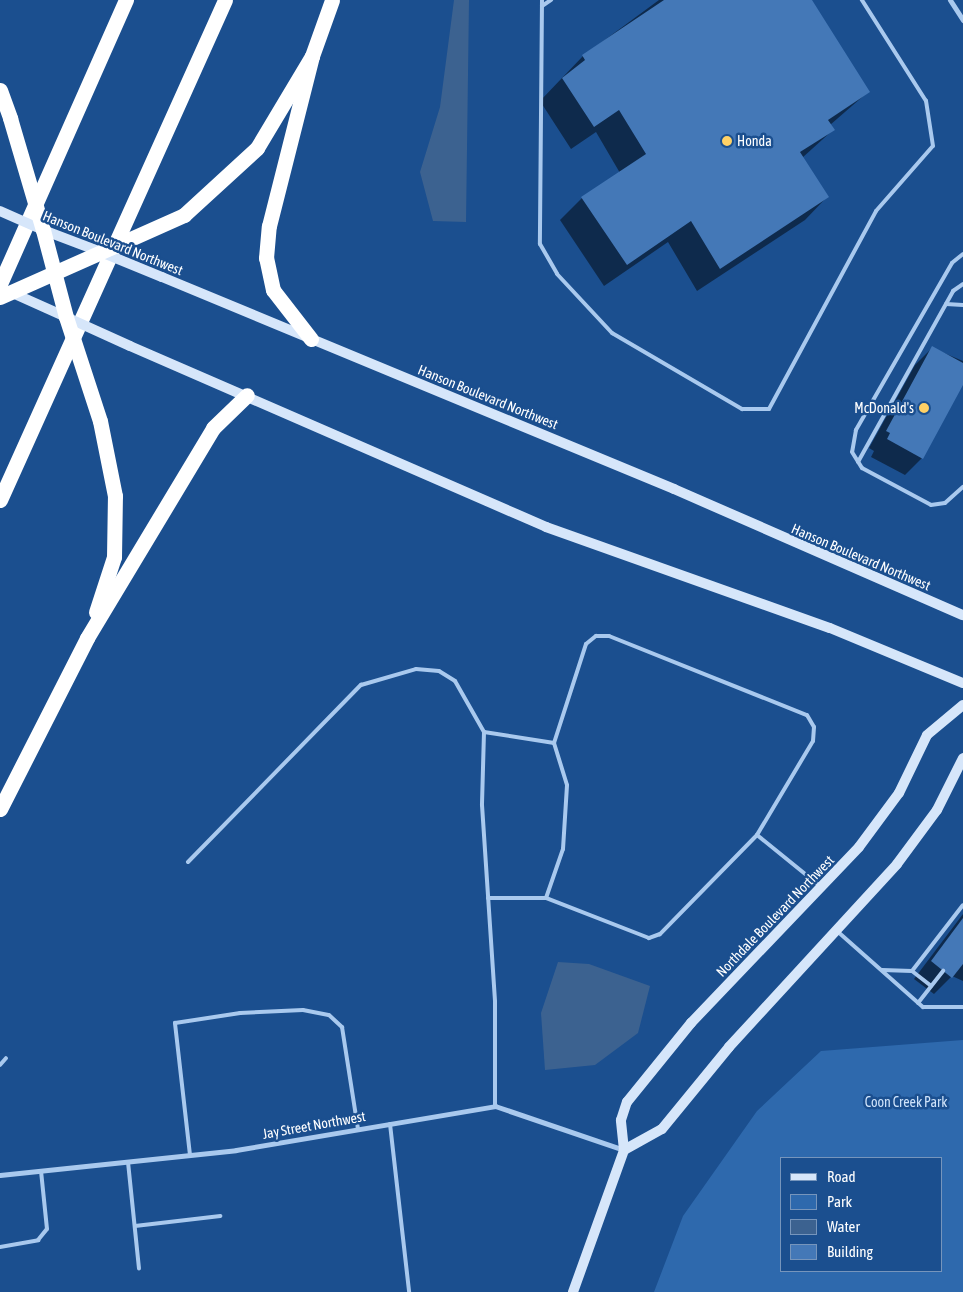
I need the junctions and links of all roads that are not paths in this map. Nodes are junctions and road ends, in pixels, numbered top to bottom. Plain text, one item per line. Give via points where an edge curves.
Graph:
1 (126, 0) edge
2 (225, 0) edge
3 (332, 0) edge
4 (542, 0) edge
5 (551, 0) edge
6 (862, 0) edge
7 (950, 0) edge
8 (542, 6) junction
9 (963, 20) edge
10 (312, 56) junction
11 (0, 90) edge
12 (0, 211) edge
13 (43, 230) junction
14 (101, 252) junction
15 (963, 254) edge
16 (54, 272) junction
17 (963, 284) edge
18 (3, 290) edge
19 (946, 304) junction
20 (963, 305) edge
21 (66, 317) junction
22 (311, 339) junction
23 (247, 395) junction
24 (858, 462) junction
25 (963, 486) edge
26 (0, 500) edge
27 (963, 615) edge
28 (88, 638) junction
29 (963, 683) edge
30 (963, 705) edge
31 (484, 732) junction
32 (554, 744) junction
33 (963, 758) edge
34 (0, 809) edge
35 (757, 835) junction
36 (188, 862) dead end
37 (822, 887) junction
38 (488, 898) junction
39 (546, 898) junction
40 (963, 905) edge
41 (836, 930) junction
42 (882, 970) junction
43 (912, 971) junction
44 (943, 971) dead end
45 (931, 986) junction
46 (918, 1003) junction
47 (963, 1006) edge
48 (6, 1058) dead end
49 (0, 1065) edge
50 (494, 1106) junction
51 (390, 1124) junction
52 (358, 1129) junction
53 (624, 1150) junction
54 (190, 1155) junction
55 (128, 1162) junction
56 (41, 1171) junction
57 (0, 1175) edge
58 (220, 1216) dead end
59 (135, 1226) junction
60 (0, 1247) edge
61 (139, 1268) dead end
62 (409, 1292) edge
63 (573, 1292) edge

1 - 18 highway
2 - 26 highway
3 - 10 highway
4 - 8 lane
5 - 8 lane
6 - 8 lane via 926,101 933,146 876,211 769,408 742,409 612,333 557,274 540,244
7 - 9 street
10 - 14 highway, bridge via 257,148 184,215
10 - 22 highway via 269,226 266,258 273,290
11 - 13 highway, bridge
12 - 13 main road, Hanson Boulevard Northwest, bridge
13 - 14 main road, Hanson Boulevard Northwest
13 - 16 highway
14 - 16 highway
14 - 22 main road, Hanson Boulevard Northwest, bridge
15 - 24 lane via 952,263 856,430 852,452
16 - 18 highway
16 - 21 highway
17 - 19 lane
18 - 21 main road
19 - 20 lane
19 - 24 lane
21 - 23 main road, bridge
21 - 28 highway, bridge via 100,420 116,496 114,557
22 - 27 main road, Hanson Boulevard Northwest
23 - 28 highway via 213,428
23 - 29 main road via 546,527 830,628
24 - 25 lane via 931,506 945,503 959,494
28 - 34 highway
30 - 37 main road, Northdale Boulevard Northwest via 927,735 881,820
31 - 32 lane
31 - 36 lane via 466,694 439,671 402,671 361,685
31 - 38 lane via 482,805
32 - 35 lane via 586,644 596,636 609,636 807,715 814,727 813,741
32 - 39 lane via 567,786 563,849
33 - 41 main road via 918,837
35 - 37 lane
35 - 39 lane via 660,934 649,938
37 - 53 main road, Northdale Boulevard Northwest via 655,1064 627,1102 621,1120
38 - 39 lane
38 - 50 lane via 495,1002
40 - 43 lane
41 - 42 lane
41 - 53 main road via 729,1047 662,1129
42 - 43 lane
42 - 46 lane
43 - 45 lane
44 - 45 lane
45 - 46 lane
46 - 47 lane via 934,1009
48 - 49 lane
50 - 51 street, Jay Street Northwest
50 - 53 street, Jay Street Northwest
51 - 52 street, Jay Street Northwest
51 - 62 lane
52 - 54 street, Jay Street Northwest
52 - 54 lane via 342,1026 329,1015 303,1010 240,1013 175,1023
53 - 63 main road, Northdale Boulevard Northwest
54 - 55 street, Jay Street Northwest
55 - 56 street, Jay Street Northwest
55 - 59 lane
56 - 57 street, Jay Street Northwest
56 - 60 lane via 47,1229 38,1240
58 - 59 lane
59 - 61 lane

